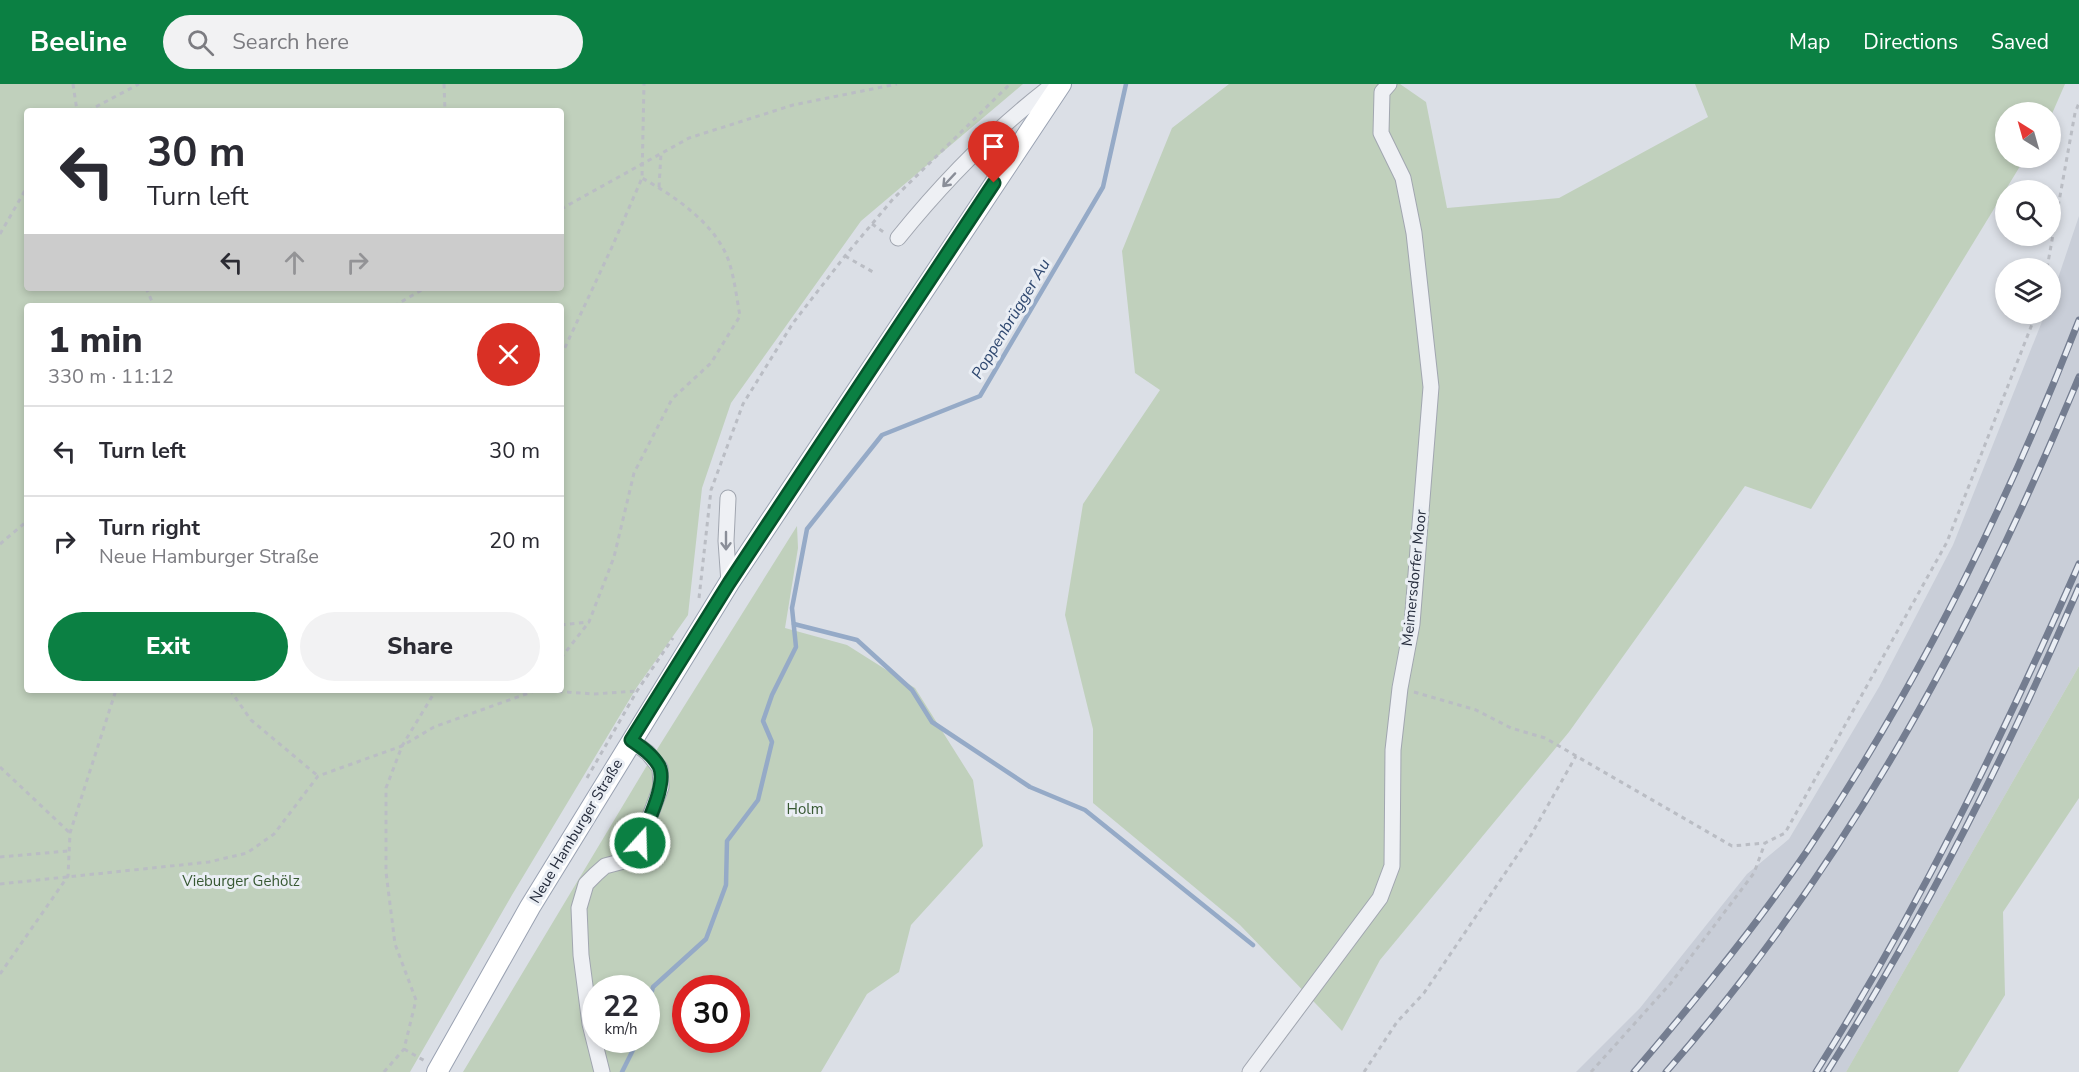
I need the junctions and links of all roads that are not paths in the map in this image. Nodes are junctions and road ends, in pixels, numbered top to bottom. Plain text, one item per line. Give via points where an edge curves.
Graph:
1 (1054, 84) edge
2 (1061, 84) edge
3 (1389, 84) edge
4 (898, 238) dead end
5 (728, 498) dead end
6 (729, 583) junction
7 (631, 740) junction
8 (429, 1069) edge
9 (602, 1072) edge
10 (1250, 1072) edge

1 -> 4 street via 1014,114
2 - 6 main road, Neue Hamburger Straße
3 - 10 street, Meimersdorfer Moor via 1382,92 1381,133 1403,178 1414,233 1431,387 1412,624 1393,750 1392,866 1380,898
5 -> 6 street
6 - 7 main road, Neue Hamburger Straße
7 - 8 main road, Neue Hamburger Straße
7 - 9 street via 660,768 661,787 633,855 605,866 596,874 586,884 579,908 590,1024

